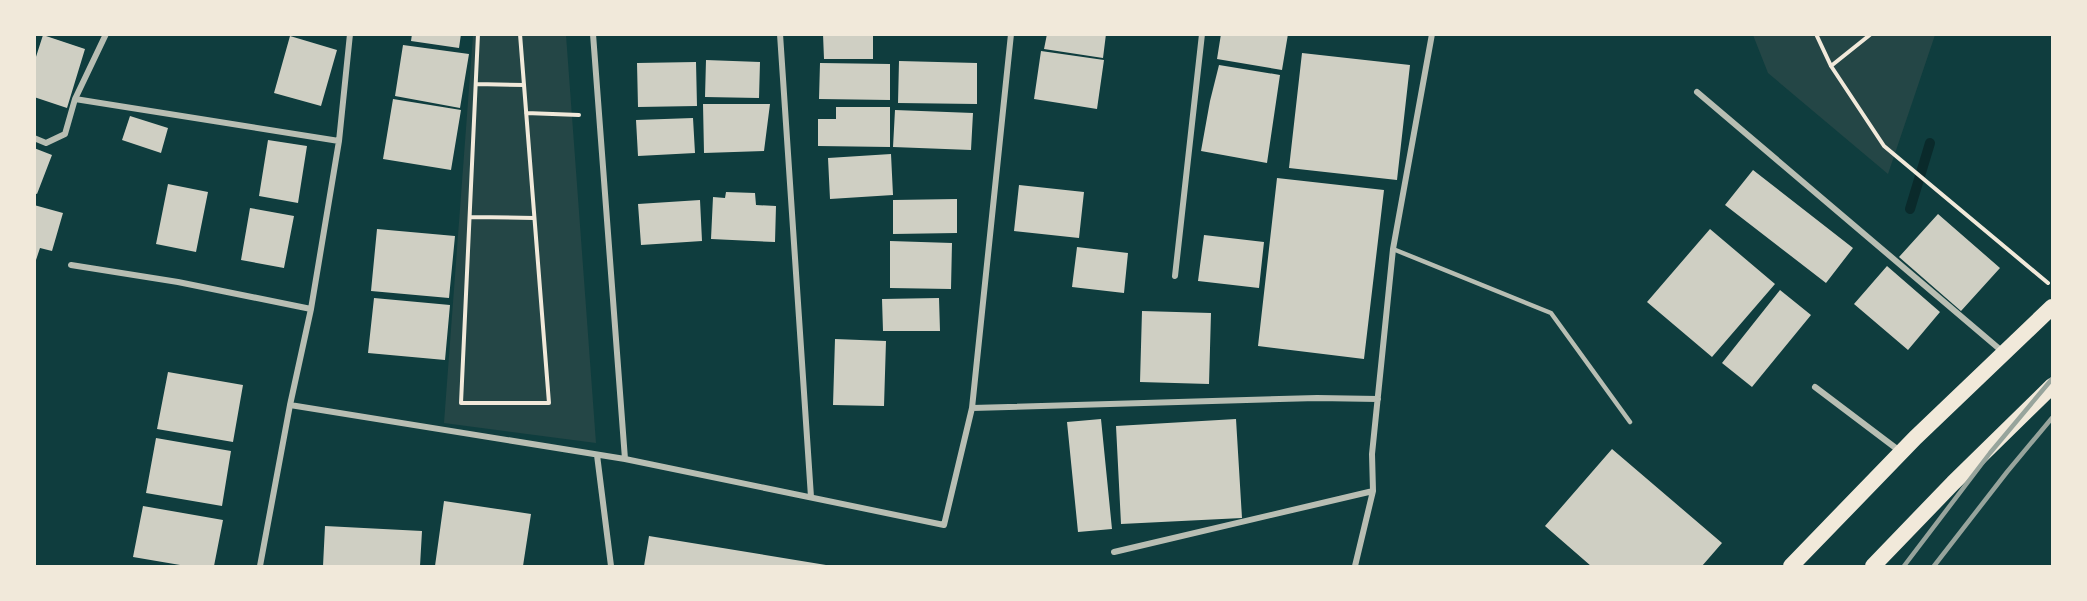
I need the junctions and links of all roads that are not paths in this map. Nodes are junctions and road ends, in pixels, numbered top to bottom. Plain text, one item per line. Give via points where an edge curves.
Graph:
1 (106, 34) edge
2 (350, 34) edge
3 (592, 34) edge
4 (780, 34) edge
5 (1011, 34) edge
6 (1202, 34) edge
7 (1432, 34) edge
8 (1697, 92) dead end
9 (75, 99) junction
10 (34, 138) edge
11 (339, 141) junction
12 (1393, 249) junction
13 (71, 265) dead end
14 (1175, 276) dead end
15 (2052, 307) edge
16 (311, 309) junction
17 (2004, 354) junction
18 (2052, 386) edge
19 (1815, 387) dead end
20 (1378, 399) junction
21 (290, 405) junction
22 (972, 408) junction
23 (1630, 422) dead end
24 (1901, 452) junction
25 (597, 455) junction
26 (625, 459) junction
27 (1373, 491) junction
28 (811, 497) junction
29 (1114, 552) dead end
30 (260, 567) edge
31 (611, 567) edge
32 (1355, 567) edge
33 (1791, 567) edge
34 (1873, 567) edge

1 - 9 street
2 - 11 street
3 - 26 street
4 - 28 street
5 - 22 street
6 - 14 street
7 - 12 street
8 - 17 street
9 - 10 street via 65,134 46,142
9 - 11 street
11 - 16 street
12 - 20 street
12 - 23 lane via 1551,313
13 - 16 street
15 - 17 highway
16 - 21 street
17 - 24 highway
18 - 34 highway
19 - 24 street
20 - 22 street
20 - 27 street via 1372,454
21 - 25 street
21 - 30 street
22 - 28 street via 944,525
24 - 33 highway
25 - 26 street
25 - 31 street
26 - 28 street
27 - 29 street
27 - 32 street

